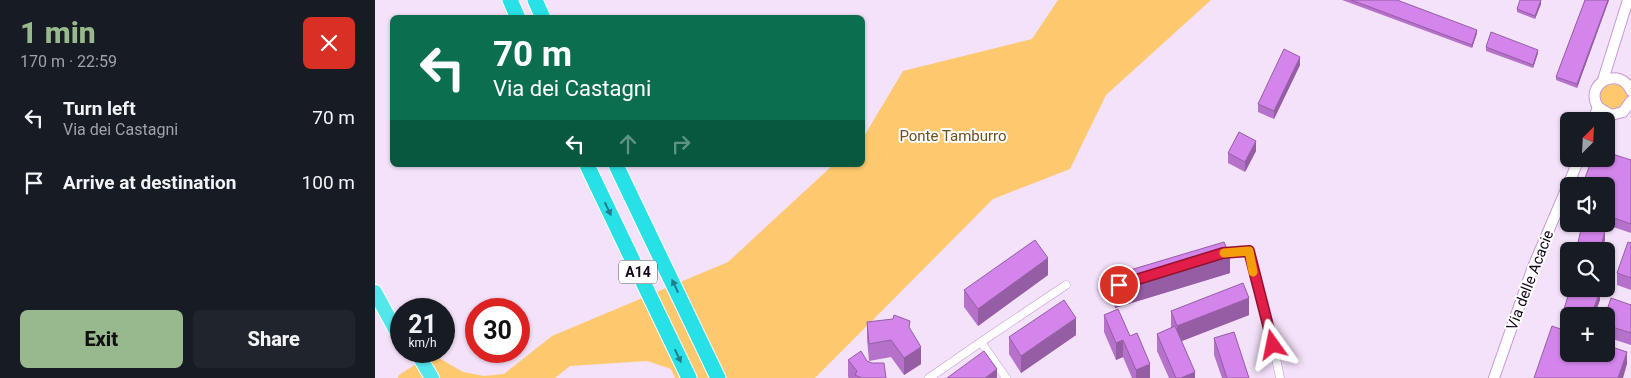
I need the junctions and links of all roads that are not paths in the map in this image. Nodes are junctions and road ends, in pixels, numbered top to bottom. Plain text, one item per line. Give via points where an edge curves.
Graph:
1 (510, 0) edge
2 (535, 0) edge
3 (1628, 0) edge
4 (517, 15) edge
5 (542, 15) edge
6 (1612, 50) junction
7 (1603, 80) junction
8 (1627, 84) edge
9 (1629, 106) edge
10 (1598, 107) junction
11 (1596, 112) edge
12 (1606, 112) edge
13 (1615, 113) edge
14 (588, 167) edge
15 (617, 167) edge
16 (1575, 168) edge
17 (1213, 256) edge
18 (1130, 282) edge
19 (1066, 285) dead end
20 (375, 286) edge
21 (1102, 290) dead end
22 (375, 292) edge
23 (390, 310) edge
24 (390, 320) edge
25 (981, 342) junction
26 (414, 363) edge
27 (423, 363) edge
28 (1495, 377) edge
29 (421, 378) edge
30 (432, 378) edge
31 (689, 378) edge
32 (718, 378) edge
33 (929, 378) edge
34 (1006, 378) edge
35 (1280, 378) edge

1 - 4 highway
2 - 5 highway
3 - 6 street
6 - 7 street
6 - 8 street via 1615,65
7 - 8 street via 1615,77
7 - 10 street via 1595,92
9 - 13 street
10 - 11 street
10 - 12 street
14 -> 31 highway, A14
32 -> 15 highway, A14
16 - 28 street, Via delle Acacie via 1533,267
17 - 35 street via 1249,251
18 - 21 street
19 - 25 street
20 - 23 highway
22 - 24 highway
25 - 33 street
25 - 34 street
26 - 29 highway
27 - 30 highway

